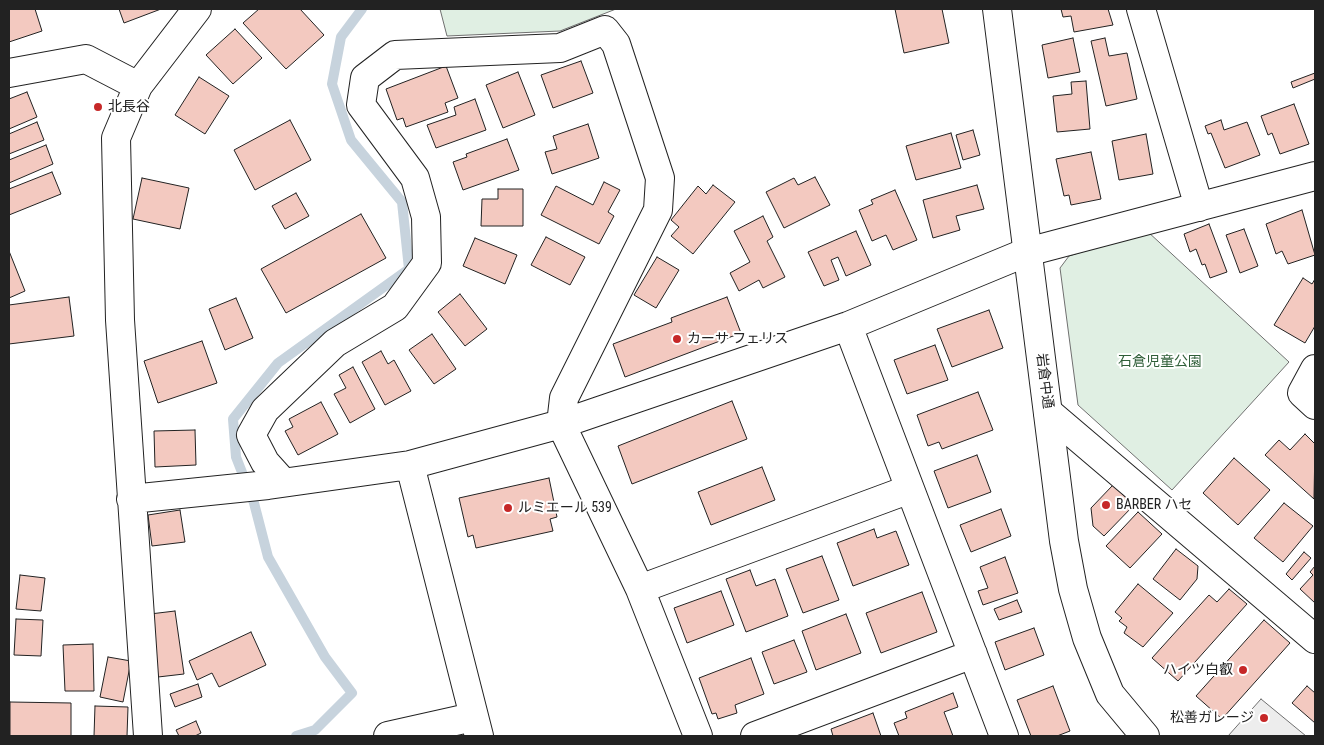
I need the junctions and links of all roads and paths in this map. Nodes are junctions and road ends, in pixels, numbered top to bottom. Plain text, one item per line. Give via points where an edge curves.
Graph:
1 (197, 9) edge
2 (997, 9) edge
3 (1141, 9) edge
4 (9, 73) edge
5 (138, 86) junction
6 (1315, 176) edge
7 (1199, 207) junction
8 (1027, 252) junction
9 (848, 326) junction
10 (1315, 369) edge
11 (1315, 405) edge
12 (1048, 412) junction
13 (561, 424) junction
14 (410, 465) junction
15 (283, 482) junction
16 (910, 489) junction
17 (131, 499) junction
18 (640, 589) junction
19 (1315, 639) edge
20 (973, 654) junction
21 (476, 727) edge
22 (148, 736) edge
23 (388, 736) edge
24 (698, 736) edge
25 (755, 736) edge
26 (1004, 736) edge
27 (1144, 736) edge

1 - 5 street
2 - 8 street, 岩倉中通
3 - 7 street
4 - 5 street via 86,59
5 - 17 street via 116,138 120,320
6 - 7 street
7 - 8 street
8 - 9 street
8 - 12 street, 岩倉中通
9 - 13 street
9 - 16 street
10 - 11 street via 1302,393
12 - 19 street
12 - 27 street, 岩倉中通 via 1064,541 1087,638 1110,694
13 - 14 street
13 - 15 street via 564,398 658,210 660,178 616,44 605,30 560,48 395,55 365,78 361,105 415,178 426,217 427,263 395,307 335,343 265,410 251,435 264,462
13 - 18 street
14 - 15 street
14 - 21 street
15 - 17 street
16 - 18 street
16 - 20 street
17 - 22 street
18 - 24 street
20 - 25 street
20 - 26 street
21 - 23 street

